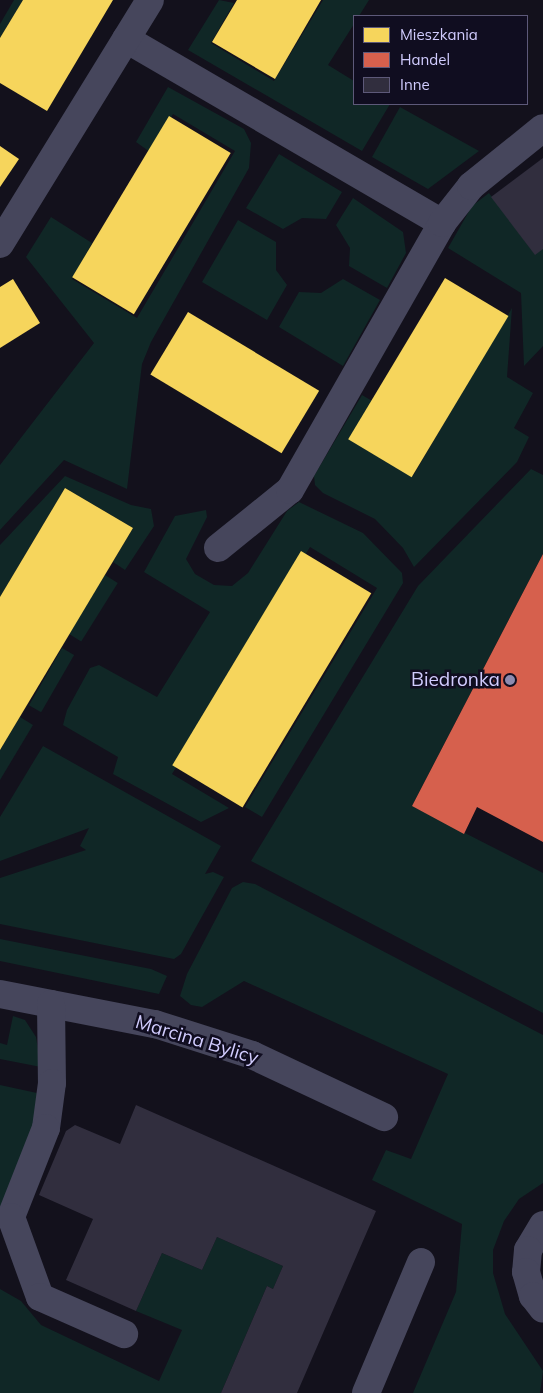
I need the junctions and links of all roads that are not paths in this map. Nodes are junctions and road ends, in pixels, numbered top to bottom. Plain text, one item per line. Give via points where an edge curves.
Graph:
1 (150, 0) edge
2 (126, 39) junction
3 (543, 128) edge
4 (442, 223) junction
5 (0, 244) edge
6 (218, 548) dead end
7 (0, 994) edge
8 (51, 1004) junction
9 (384, 1117) dead end
10 (543, 1224) edge
11 (421, 1262) dead end
12 (543, 1309) edge
13 (124, 1334) dead end
14 (366, 1393) edge

1 - 2 street
2 - 4 street
2 - 5 street
3 - 4 street via 471,186
4 - 6 street via 290,490
7 - 8 street, Marcina Bylicy
8 - 9 street, Marcina Bylicy via 155,1024 252,1055
8 - 13 street via 52,1083 46,1128 11,1216 40,1297
10 - 12 street via 528,1250 526,1272 533,1296
11 - 14 street

